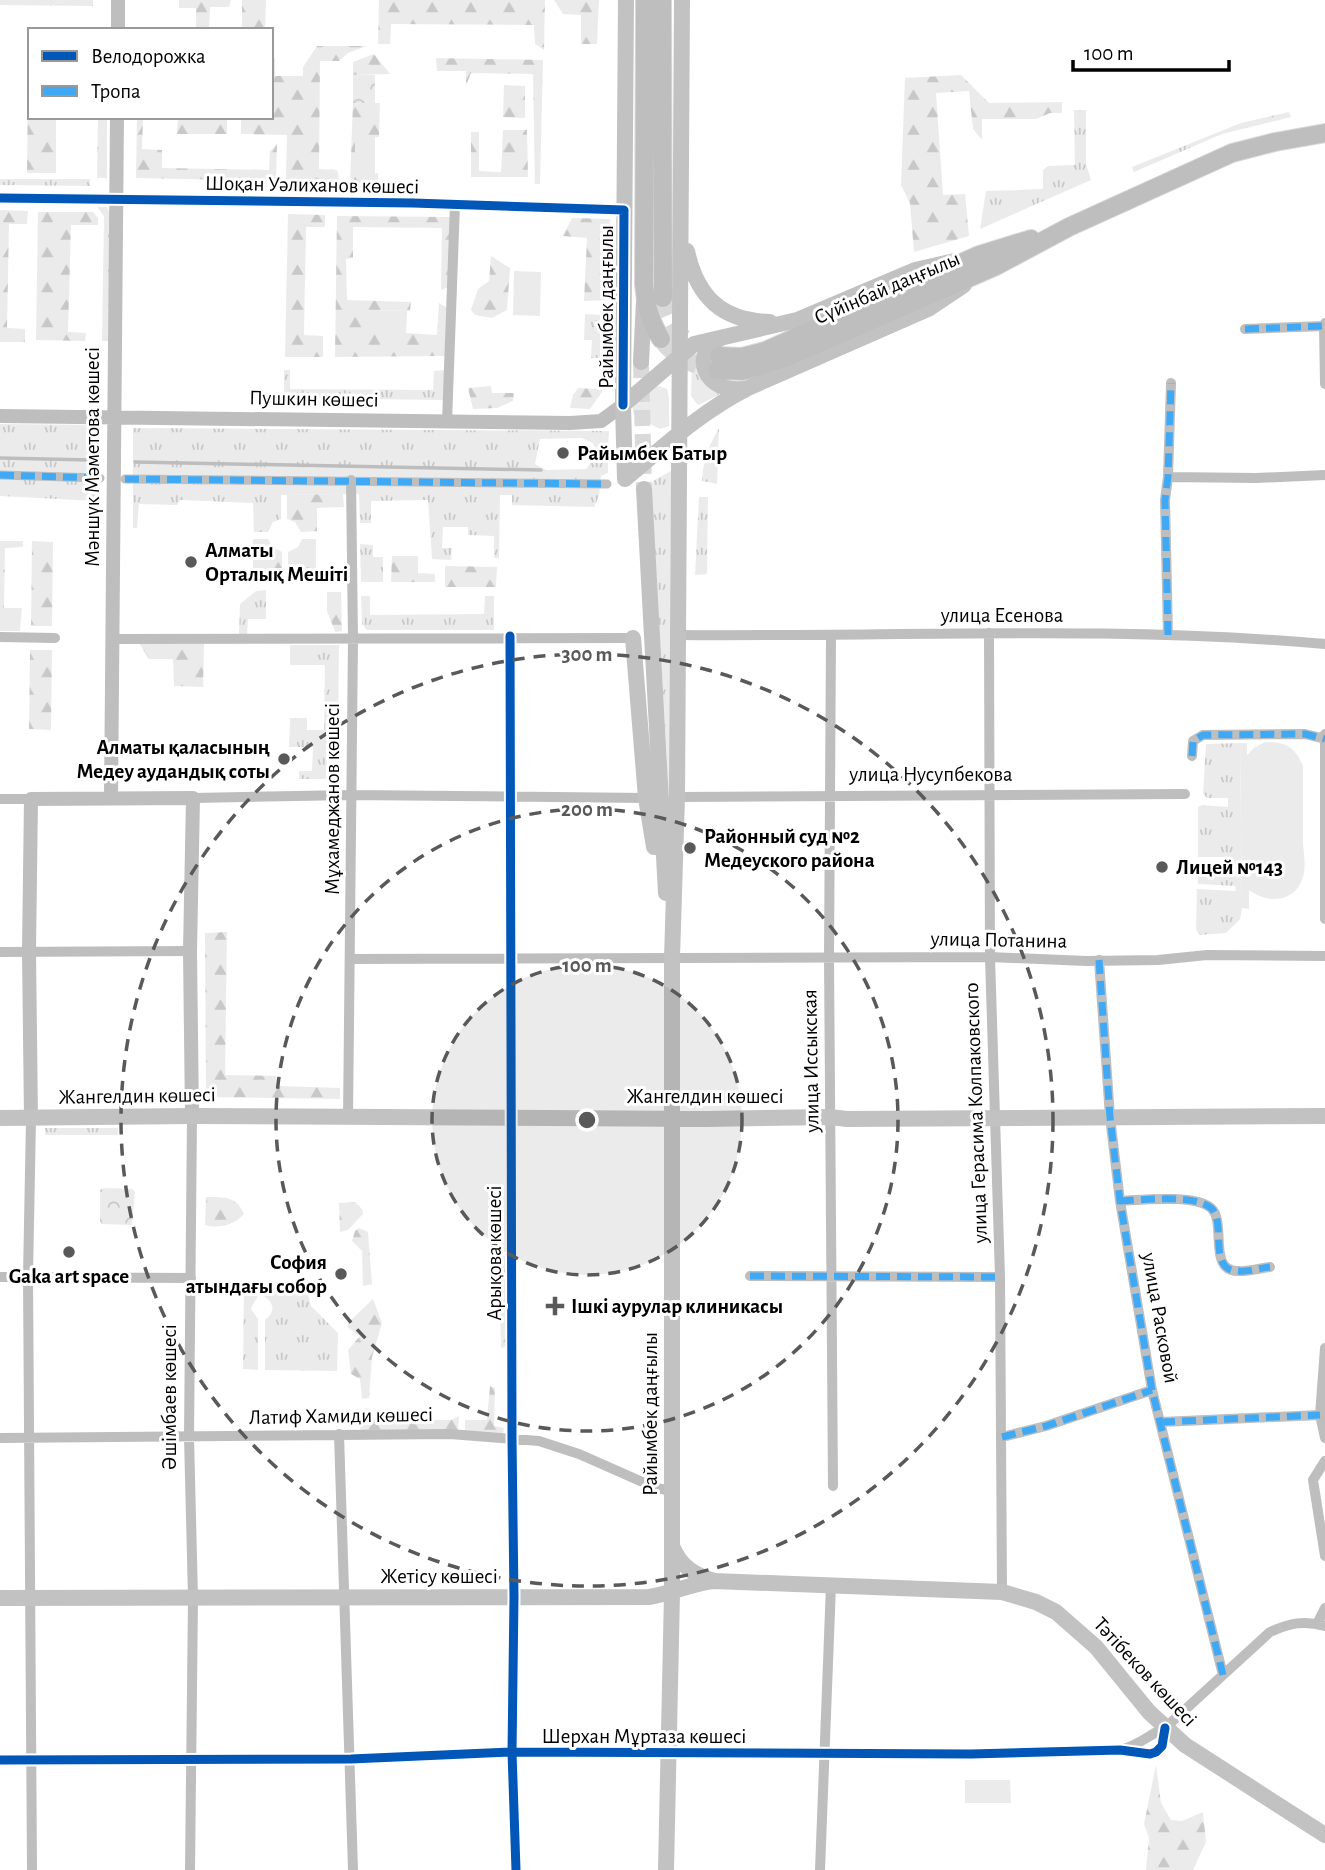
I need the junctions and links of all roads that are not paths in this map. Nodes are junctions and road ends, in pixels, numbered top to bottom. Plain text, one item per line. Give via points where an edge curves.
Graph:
1 (118, 0) edge
2 (626, 0) edge
3 (645, 0) edge
4 (662, 0) edge
5 (682, 0) edge
6 (118, 28) edge
7 (117, 119) edge
8 (1325, 133) edge
9 (682, 197) junction
10 (0, 198) edge
11 (116, 200) junction
12 (455, 204) junction
13 (624, 209) junction
14 (975, 266) junction
15 (644, 284) junction
16 (663, 298) tunnel mouth
17 (787, 322) junction
18 (1324, 324) edge
19 (1245, 329) dead end
20 (727, 336) junction
21 (661, 338) tunnel mouth
22 (680, 354) junction
23 (641, 362) tunnel mouth
24 (718, 363) tunnel mouth
25 (1171, 383) dead end
26 (1325, 383) edge
27 (748, 388) junction
28 (623, 405) junction
29 (0, 416) edge
30 (112, 417) junction
31 (447, 422) junction
32 (680, 432) junction
33 (0, 475) edge
34 (1325, 475) edge
35 (1168, 477) junction
36 (100, 478) dead end
37 (125, 479) dead end
38 (351, 480) junction
39 (607, 484) dead end
40 (644, 489) tunnel mouth
41 (989, 633) junction
42 (678, 635) junction
43 (1168, 635) junction
44 (510, 636) junction
45 (831, 636) junction
46 (0, 637) edge
47 (55, 638) dead end
48 (633, 638) joint
49 (111, 639) junction
50 (353, 639) junction
51 (1325, 644) edge
52 (1325, 736) edge
53 (1192, 756) dead end
54 (1325, 788) edge
55 (1185, 794) dead end
56 (352, 795) junction
57 (829, 795) junction
58 (989, 795) junction
59 (111, 797) junction
60 (677, 797) junction
61 (193, 798) junction
62 (509, 798) junction
63 (646, 798) junction
64 (0, 799) edge
65 (31, 799) junction
66 (667, 915) junction
67 (1325, 919) edge
68 (29, 951) junction
69 (190, 951) junction
70 (0, 952) edge
71 (1325, 956) edge
72 (512, 957) junction
73 (990, 957) junction
74 (672, 958) junction
75 (829, 958) junction
76 (351, 959) junction
77 (1099, 960) junction
78 (192, 1116) junction
79 (1325, 1116) edge
80 (512, 1117) junction
81 (831, 1117) junction
82 (994, 1117) junction
83 (1110, 1117) junction
84 (0, 1118) edge
85 (348, 1118) junction
86 (674, 1118) junction
87 (31, 1119) junction
88 (1120, 1201) junction
89 (1270, 1267) dead end
90 (833, 1275) junction
91 (28, 1276) junction
92 (750, 1276) dead end
93 (0, 1277) edge
94 (1000, 1277) junction
95 (191, 1278) junction
96 (1325, 1348) edge
97 (1152, 1390) junction
98 (1320, 1415) junction
99 (1161, 1422) junction
100 (339, 1434) junction
101 (29, 1437) junction
102 (190, 1437) junction
103 (1002, 1437) junction
104 (0, 1438) edge
105 (1325, 1438) edge
106 (512, 1439) junction
107 (1325, 1461) edge
108 (833, 1486) dead end
109 (672, 1491) junction
110 (672, 1546) junction
111 (1325, 1556) edge
112 (714, 1581) junction
113 (831, 1585) junction
114 (1002, 1592) junction
115 (672, 1593) junction
116 (342, 1597) junction
117 (514, 1597) junction
118 (0, 1598) edge
119 (30, 1598) junction
120 (192, 1598) junction
121 (1325, 1608) edge
122 (1321, 1625) edge
123 (1223, 1675) junction
124 (1165, 1728) junction
125 (1121, 1750) junction
126 (512, 1752) junction
127 (669, 1754) junction
128 (825, 1754) junction
129 (30, 1759) junction
130 (351, 1759) junction
131 (0, 1760) edge
132 (190, 1760) junction
133 (1325, 1835) edge
134 (32, 1870) edge
135 (190, 1870) edge
136 (353, 1870) edge
137 (516, 1870) edge
138 (666, 1870) edge
139 (820, 1870) edge

1 - 6 street
2 - 13 main road, Райымбек даңғылы
3 - 15 main road, Райымбек даңғылы
4 - 16 main road
5 - 9 main road, Райымбек даңғылы
7 - 11 street, Мәншүк Мәметова көшесі
8 - 14 main road, Сүйінбай даңғылы via 1231,153
9 - 17 main road via 691,270 703,293 737,317
9 - 22 main road, Райымбек даңғылы
10 - 11 street, Шоқан Уәлиханов көшесі
11 - 12 street, Шоқан Уәлиханов көшесі
11 - 30 street, Мәншүк Мәметова көшесі
12 - 13 street, Шоқан Уәлиханов көшесі
12 - 31 street
13 - 28 main road, Райымбек даңғылы
14 - 17 main road via 915,270
14 - 24 main road, Сүйінбай даңғылы via 768,364 743,371
14 - 27 main road via 928,309
15 - 21 main road via 646,305
15 - 23 main road, Райымбек даңғылы
17 - 20 main road
18 - 19 street
18 - 26 street
20 - 22 main road via 701,341
20 - 27 main road via 708,351 705,372 721,387
22 - 28 main road
22 - 32 main road, Райымбек даңғылы
25 - 35 street
27 - 32 main road
28 - 31 street, Пушкин көшесі via 601,421 589,423
28 - 32 main road, Райымбек даңғылы via 625,479
29 - 30 street, Пушкин көшесі
30 - 31 street, Пушкин көшесі
30 - 49 street, Мәншүк Мәметова көшесі
32 - 42 main road, Райымбек даңғылы
33 - 36 street
34 - 35 street
35 - 43 street
37 - 38 street
38 - 39 street
38 - 50 street, Мұхамеджанов көшесі
40 - 66 main road, Райымбек даңғылы
41 - 43 street, улица Есенова
41 - 45 street, улица Есенова
41 - 58 street, улица Герасима Колпаковского
42 - 45 street, улица Есенова
42 - 60 main road, Райымбек даңғылы
43 - 51 street, улица Есенова
44 - 48 street
44 - 50 street
44 - 62 street, Арықова көшесі
45 - 57 street, улица Иссыкская
46 - 47 street
48 - 63 main road, Райымбек даңғылы
49 - 50 street
49 - 59 street, Мәншүк Мәметова көшесі
50 - 56 street, Мұхамеджанов көшесі
52 - 53 street via 1203,735 1192,741
52 - 54 street
54 - 67 street
55 - 58 street, улица Нусупбекова
56 - 61 street
56 - 62 street
56 - 76 street, Мұхамеджанов көшесі
57 - 58 street, улица Нусупбекова
57 - 60 street, улица Нусупбекова
57 - 75 street, улица Иссыкская
58 - 73 street, улица Герасима Колпаковского
59 - 61 street
59 - 65 street
60 - 74 main road, Райымбек даңғылы
61 - 69 street, Әшімбаев көшесі
62 - 63 street
62 - 72 street, Арықова көшесі
63 - 66 main road, Райымбек даңғылы
64 - 65 street
65 - 68 street
66 - 74 main road, Райымбек даңғылы
68 - 69 street
68 - 70 street
68 - 87 street
69 - 78 street, Әшімбаев көшесі
71 - 77 street, улица Потанина
72 - 74 street, улица Потанина
72 - 76 street, улица Потанина
72 - 80 street, Арықова көшесі
73 - 75 street, улица Потанина
73 - 77 street, улица Потанина
73 - 82 street, улица Герасима Колпаковского
74 - 75 street, улица Потанина
74 - 86 main road, Райымбек даңғылы
75 - 81 street, улица Иссыкская
76 - 85 street, Мұхамеджанов көшесі
77 - 83 street, улица Расковой
78 - 85 main road, Жангелдин көшесі
78 - 87 main road, Жангелдин көшесі
78 - 95 street, Әшімбаев көшесі
79 - 83 main road, Жангелдин көшесі
80 - 85 main road, Жангелдин көшесі
80 - 86 main road, Жангелдин көшесі
80 - 106 street, Арықова көшесі
81 - 82 main road, Жангелдин көшесі
81 - 86 main road, Жангелдин көшесі
81 - 90 street, улица Иссыкская
82 - 83 main road, Жангелдин көшесі
82 - 94 street, улица Герасима Колпаковского
83 - 88 street, улица Расковой
84 - 87 main road, Жангелдин көшесі
86 - 109 main road, Райымбек даңғылы
87 - 91 street
88 - 89 street via 1202,1203 1217,1218 1220,1259 1228,1268 1236,1272
88 - 97 street, улица Расковой
90 - 92 street
90 - 94 street
90 - 108 street, улица Иссыкская
91 - 93 street
91 - 95 street
91 - 101 street
94 - 103 street, улица Герасима Колпаковского
95 - 102 street, Әшімбаев көшесі
96 - 98 street
97 - 99 street, улица Расковой
97 - 103 street
98 - 99 street
98 - 105 street
99 - 123 street, улица Расковой
100 - 102 street, Латиф Хамиди көшесі
100 - 106 street, Латиф Хамиди көшесі
100 - 116 street
101 - 102 street, Латиф Хамиди көшесі
101 - 104 street, Латиф Хамиди көшесі
101 - 119 street
102 - 120 street, Әшімбаев көшесі
103 - 114 street, улица Герасима Колпаковского
106 - 109 street, Латиф Хамиди көшесі via 540,1441
106 - 117 street, Арықова көшесі
107 - 111 street via 1313,1480
109 - 110 main road, Райымбек даңғылы
110 - 112 main road via 683,1566
110 - 115 main road, Райымбек даңғылы
112 - 113 main road, Жетісу көшесі
112 - 115 main road, Жетісу көшесі
113 - 114 main road, Жетісу көшесі
113 - 128 street
114 - 124 main road, Тәтібеков көшесі via 1036,1602 1075,1627
115 - 117 main road, Жетісу көшесі
115 - 127 main road, Райымбек даңғылы
116 - 117 main road, Жетісу көшесі
116 - 120 main road, Жетісу көшесі
116 - 130 street
117 - 126 street, Арықова көшесі
118 - 119 main road, Жетісу көшесі
119 - 120 main road, Жетісу көшесі
119 - 129 street
120 - 132 street, Әшімбаев көшесі
121 - 122 street
122 - 123 street via 1290,1623 1270,1632
123 - 124 street
124 - 125 street
124 - 125 street, Шерхан Мұртаза көшесі via 1162,1746 1156,1752
124 - 133 main road, Тәтібеков көшесі
125 - 128 street, Шерхан Мұртаза көшесі
126 - 127 street, Шерхан Мұртаза көшесі
126 - 130 street, Шерхан Мұртаза көшесі
126 - 137 street, Арықова көшесі
127 - 128 street, Шерхан Мұртаза көшесі
127 - 138 main road, Райымбек даңғылы
128 - 139 street
129 - 131 street, Шерхан Мұртаза көшесі
129 - 132 street, Шерхан Мұртаза көшесі
129 - 134 street
130 - 132 street, Шерхан Мұртаза көшесі
130 - 136 street
132 - 135 street, Әшімбаев көшесі

